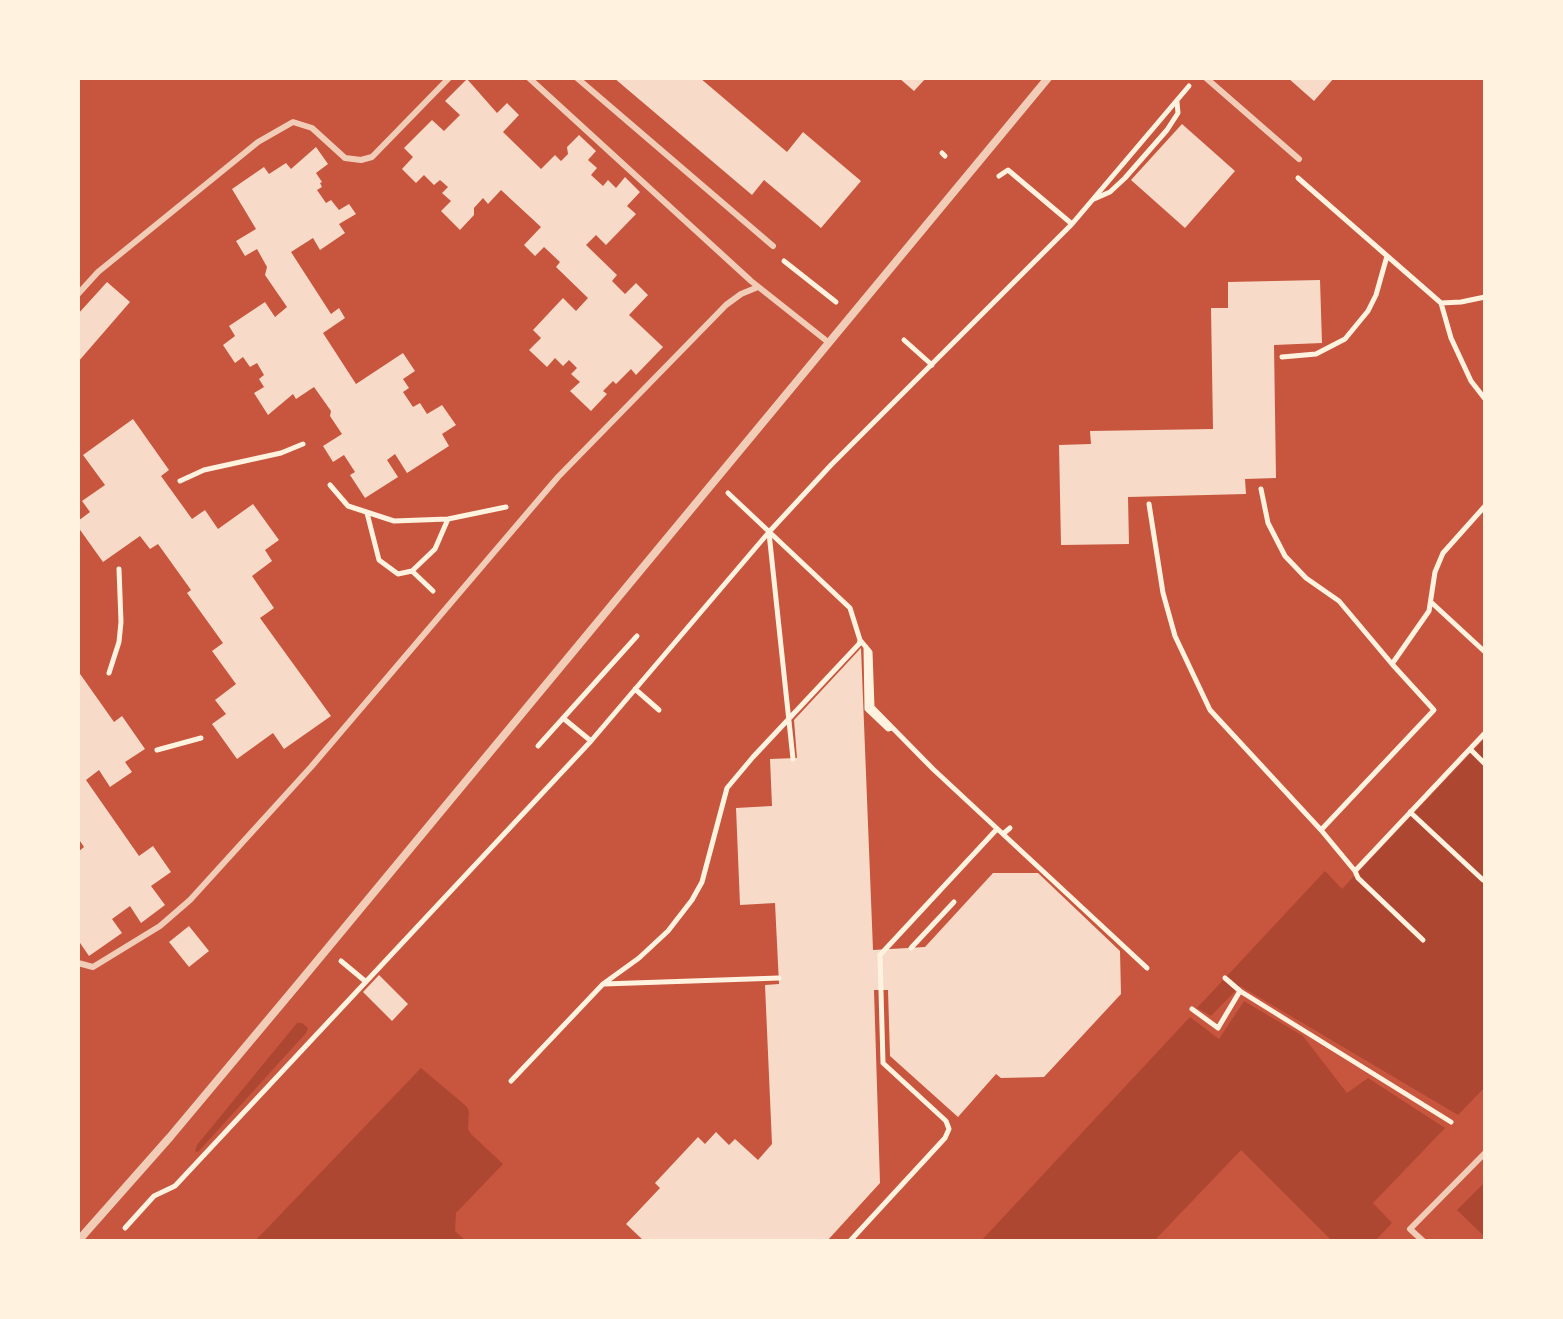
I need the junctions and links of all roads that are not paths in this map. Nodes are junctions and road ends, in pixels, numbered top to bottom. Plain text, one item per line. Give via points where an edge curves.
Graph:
1 (449, 78) edge
2 (529, 78) edge
3 (577, 78) edge
4 (1048, 78) edge
5 (1206, 78) edge
6 (1299, 159) dead end
7 (773, 246) road end
8 (758, 287) junction
9 (78, 294) edge
10 (828, 342) junction
11 (78, 963) edge
12 (1485, 1153) edge
13 (78, 1241) edge
14 (1423, 1241) edge

1 - 9 lane via 372,157 345,158 312,128 293,122 258,142
2 - 8 lane
3 - 7 lane
4 - 10 street
5 - 6 lane
8 - 10 lane
8 - 11 lane via 726,305 535,504 190,900 160,926 93,967
10 - 13 street via 289,995
12 - 14 lane via 1410,1229

